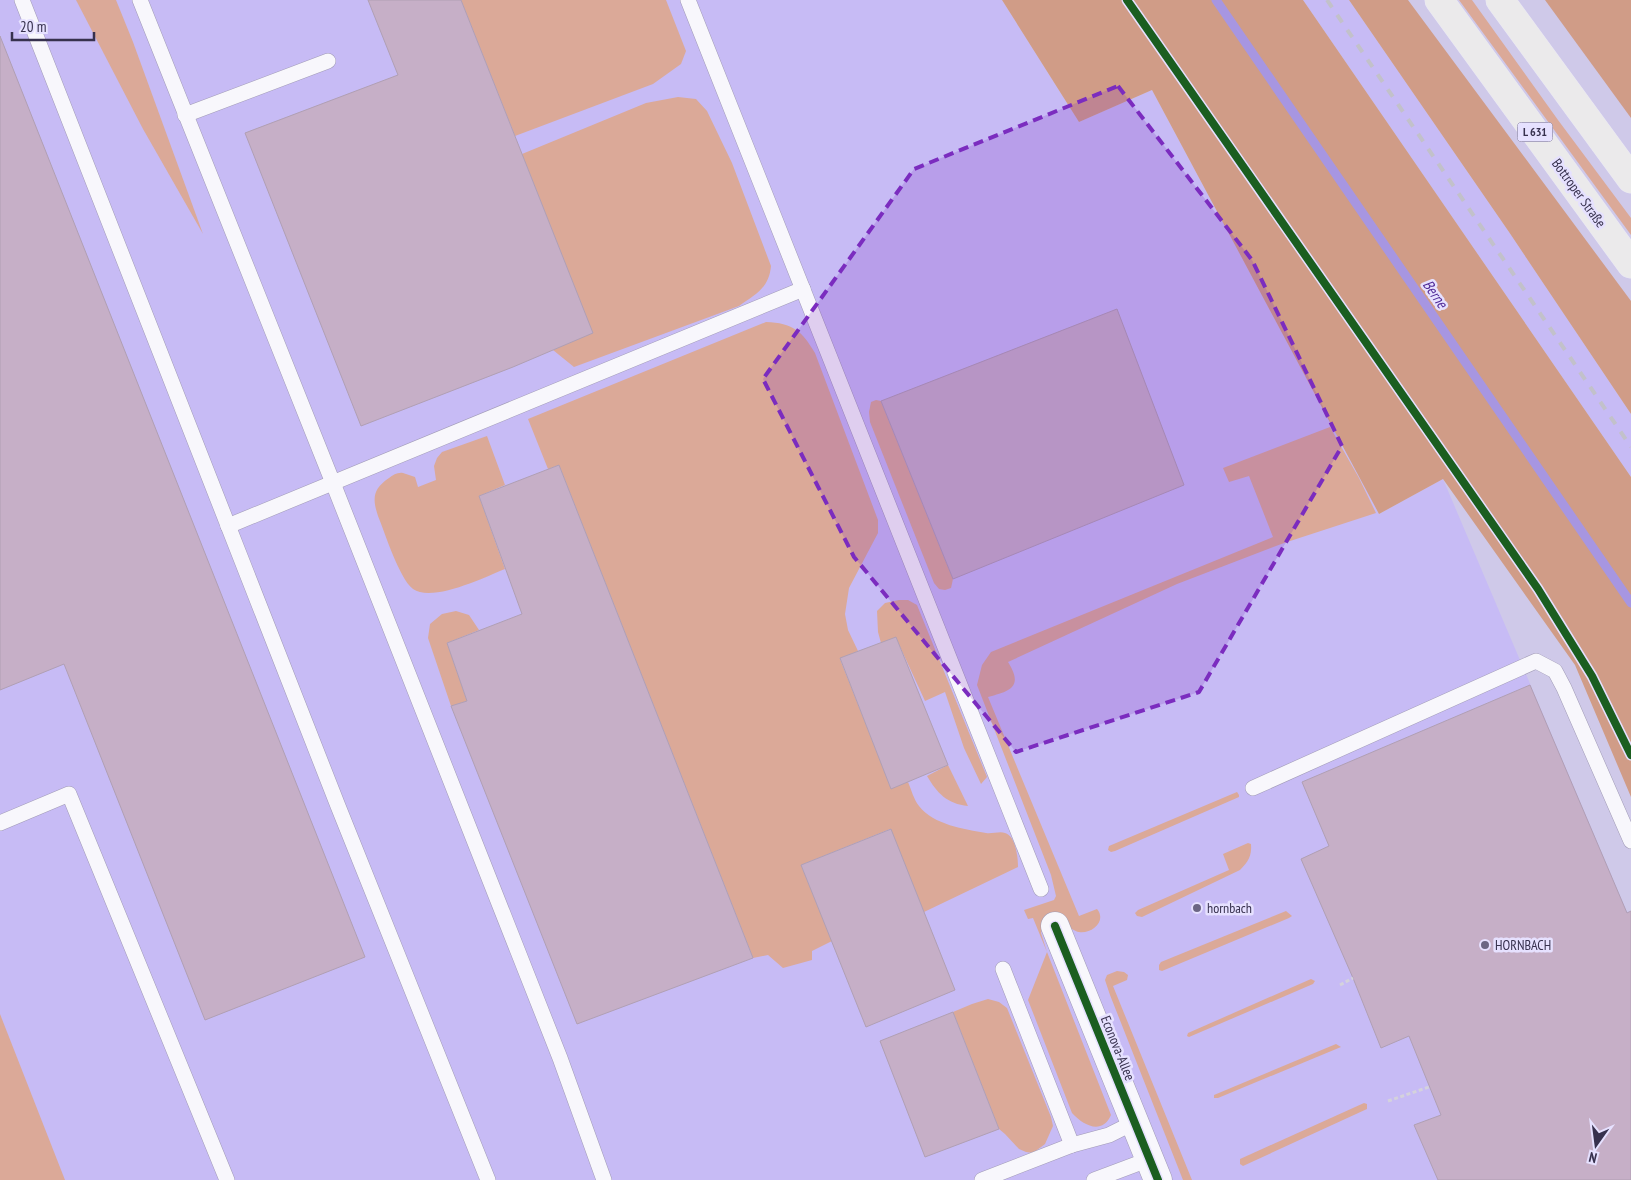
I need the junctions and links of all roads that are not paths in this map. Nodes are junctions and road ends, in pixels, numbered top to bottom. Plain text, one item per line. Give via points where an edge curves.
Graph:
1 (22, 0) edge
2 (140, 0) edge
3 (688, 0) edge
4 (1439, 0) edge
5 (1500, 0) edge
6 (328, 61) dead end
7 (185, 115) junction
8 (1631, 179) edge
9 (1631, 264) edge
10 (803, 290) junction
11 (333, 483) junction
12 (228, 526) junction
13 (1253, 788) dead end
14 (0, 823) edge
15 (1631, 842) edge
16 (1042, 889) dead end
17 (1055, 926) dead end
18 (1003, 969) dead end
19 (1135, 1122) junction
20 (1072, 1145) junction
21 (1154, 1170) edge
22 (227, 1180) edge
23 (488, 1180) edge
24 (604, 1180) edge
25 (982, 1180) edge
26 (1094, 1180) edge

1 - 12 lane
2 - 7 lane
3 - 10 lane
4 - 9 main road, Bottroper Straße / L 631
5 - 8 main road
6 - 7 lane
7 - 11 lane
10 - 11 lane
10 - 16 lane
11 - 12 lane
11 - 24 lane via 560,1058
12 - 23 lane
13 - 15 lane via 1536,661 1556,671
14 - 22 lane via 69,794
17 - 19 street, Econova-Allee
18 - 20 lane
19 - 20 lane via 1109,1135
19 - 21 street, Econova-Allee
20 - 25 lane
21 - 26 lane

